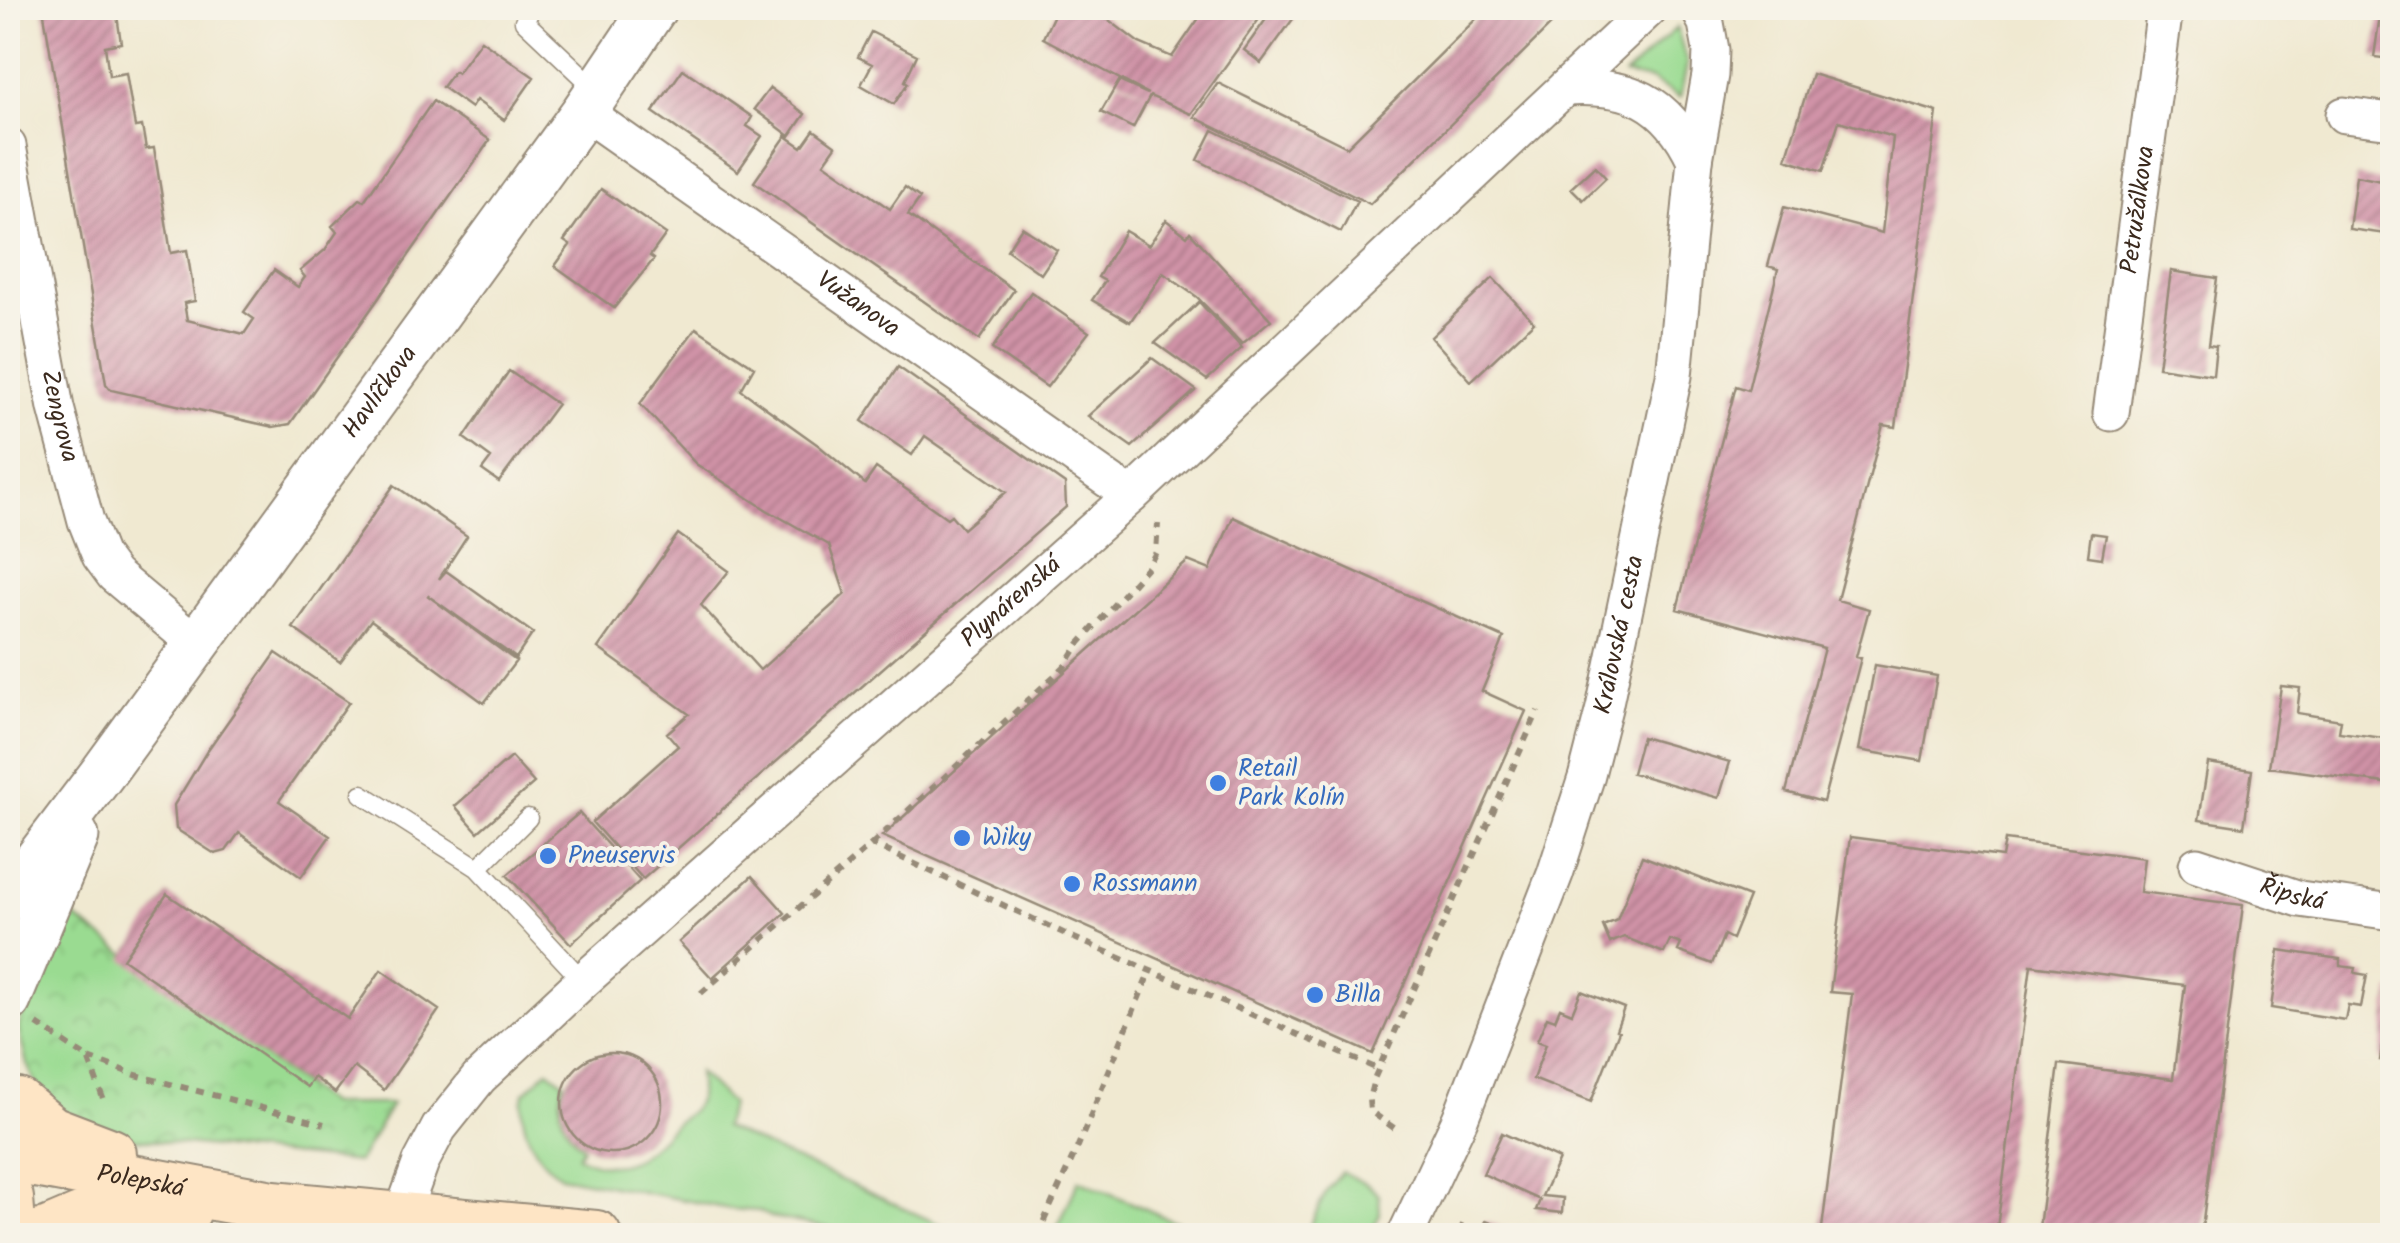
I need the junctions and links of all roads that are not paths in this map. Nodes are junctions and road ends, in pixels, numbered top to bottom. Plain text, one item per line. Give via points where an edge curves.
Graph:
1 (532, 8) edge
2 (654, 8) edge
3 (1650, 8) edge
4 (1698, 8) edge
5 (2164, 8) edge
6 (1564, 88) junction
7 (591, 101) junction
8 (2344, 115) dead end
9 (2392, 122) edge
10 (8, 146) edge
11 (1695, 160) junction
12 (2112, 413) dead end
13 (1131, 496) junction
14 (196, 643) junction
15 (102, 774) junction
16 (362, 794) dead end
17 (528, 818) dead end
18 (2197, 865) dead end
19 (478, 868) junction
20 (8, 878) edge
21 (8, 898) edge
22 (2392, 912) edge
23 (8, 935) edge
24 (583, 981) junction
25 (18, 1010) edge
26 (13, 1094) edge
27 (8, 1157) edge
28 (8, 1198) edge
29 (273, 1206) junction
30 (401, 1217) junction
31 (11, 1236) edge
32 (40, 1236) edge
33 (169, 1236) edge
34 (596, 1236) edge
35 (1405, 1236) edge

1 - 7 lane via 524,22
2 - 7 street, Havlíčkova
3 - 6 street, Plynárenská
4 - 11 street, Královská cesta via 1711,50
5 - 12 street, Petružálkova
6 - 11 street via 1599,86 1654,106 1671,118
6 - 13 street, Plynárenská
7 - 13 street, Vužanova
7 - 14 street, Havlíčkova
8 - 9 street
10 - 14 street, Zengrova via 56,408 86,521 114,575
11 - 35 street, Královská cesta via 1664,433 1586,778 1460,1118
13 - 24 street, Plynárenská
14 - 15 street, Havlíčkova
15 - 20 street
15 - 21 street, Havlíčkova
15 - 23 street, Havlíčkova
15 - 25 street
16 - 19 lane
17 - 19 lane
18 - 22 street, Řipská via 2300,899
19 - 24 lane
24 - 30 street, Plynárenská via 448,1116 420,1162
26 - 29 main road via 36,1122 75,1142
27 - 29 main road, Polepská
28 - 31 main road
29 - 30 main road, Polepská
29 - 32 main road, Polepská via 80,1218
29 - 33 main road
30 - 34 main road, Polepská

